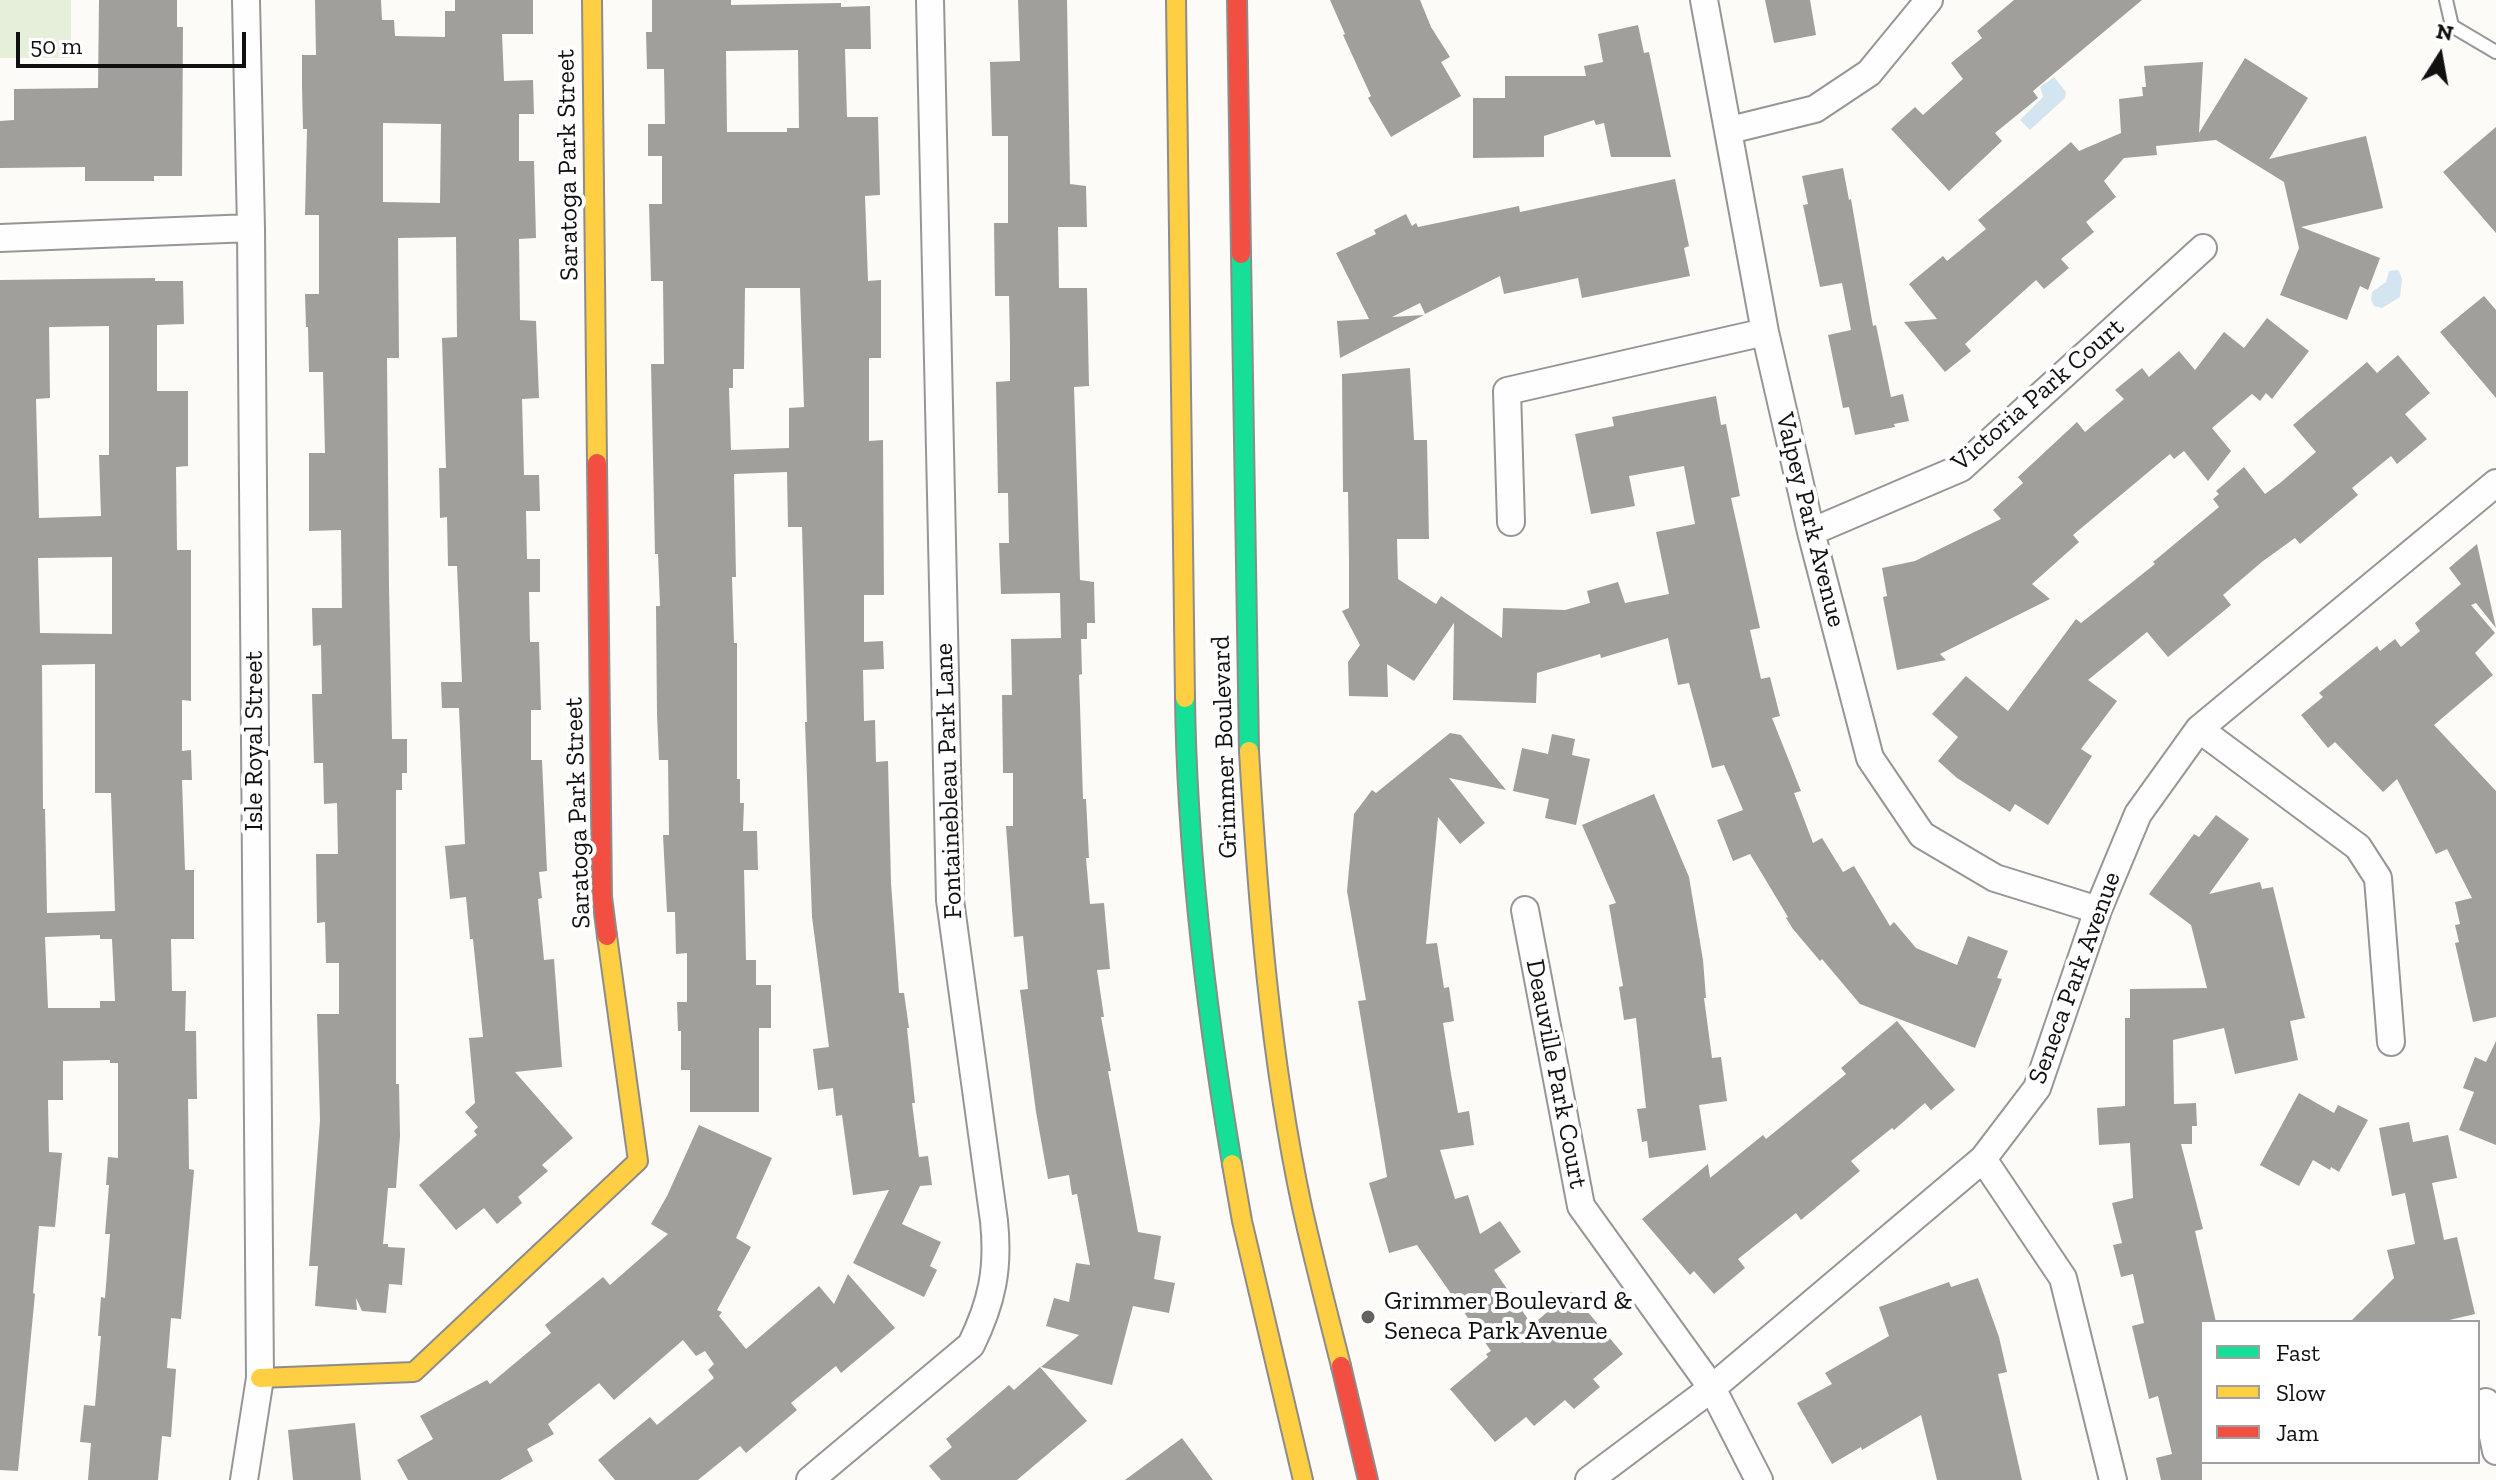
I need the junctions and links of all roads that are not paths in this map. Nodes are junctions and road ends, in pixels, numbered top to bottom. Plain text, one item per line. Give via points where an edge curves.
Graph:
1 (246, 0) edge
2 (592, 0) edge
3 (930, 0) edge
4 (1176, 0) edge
5 (1237, 0) edge
6 (1704, 0) edge
7 (1929, 0) edge
8 (2446, 0) edge
9 (2496, 52) edge
10 (1730, 130) junction
11 (251, 228) junction
12 (0, 238) edge
13 (2203, 248) dead end
14 (1765, 332) junction
15 (2496, 483) edge
16 (1511, 522) dead end
17 (1811, 532) junction
18 (2199, 729) junction
19 (1525, 910) dead end
20 (2098, 910) junction
21 (2391, 1042) dead end
22 (1983, 1159) junction
23 (260, 1378) junction
24 (1712, 1388) junction
25 (2486, 1402) dead end
26 (2496, 1451) edge
27 (244, 1480) edge
28 (810, 1480) edge
29 (1303, 1480) edge
30 (1368, 1480) edge
31 (1589, 1480) edge
32 (1759, 1480) edge
33 (2113, 1480) edge

1 - 11 street, Isle Royal Street
2 - 23 main road, Saratoga Park Street via 602,897 638,1161 414,1372
3 - 28 street, Fontainebleau Park Lane via 950,900 994,1221 995,1278 971,1345
4 - 29 main road, Grimmer Boulevard via 1185,724 1195,899 1242,1221
5 - 30 main road, Grimmer Boulevard via 1247,713 1257,890 1302,1206
6 - 10 street, Valpey Park Avenue
7 - 10 street via 1869,73 1815,109
8 - 9 lane via 2452,26
10 - 14 street, Valpey Park Avenue
11 - 12 street
11 - 23 street, Isle Royal Street
13 - 17 street, Victoria Park Court via 1961,468
14 - 16 street via 1507,391
14 - 17 street, Valpey Park Avenue
15 - 18 street, Seneca Park Avenue
17 - 20 street, Valpey Park Avenue via 1870,758 1922,835 1995,878
18 - 20 street, Seneca Park Avenue via 2138,814
18 - 21 street via 2358,847 2378,878
19 - 24 street, Deauville Park Court via 1581,1206
20 - 22 street, Seneca Park Avenue via 2037,1088
22 - 24 street, Seneca Park Avenue
22 - 33 street via 2063,1278
23 - 27 street, Isle Royal Street
24 - 31 street, Seneca Park Avenue
24 - 32 street, Deauville Park Court
25 - 26 street

